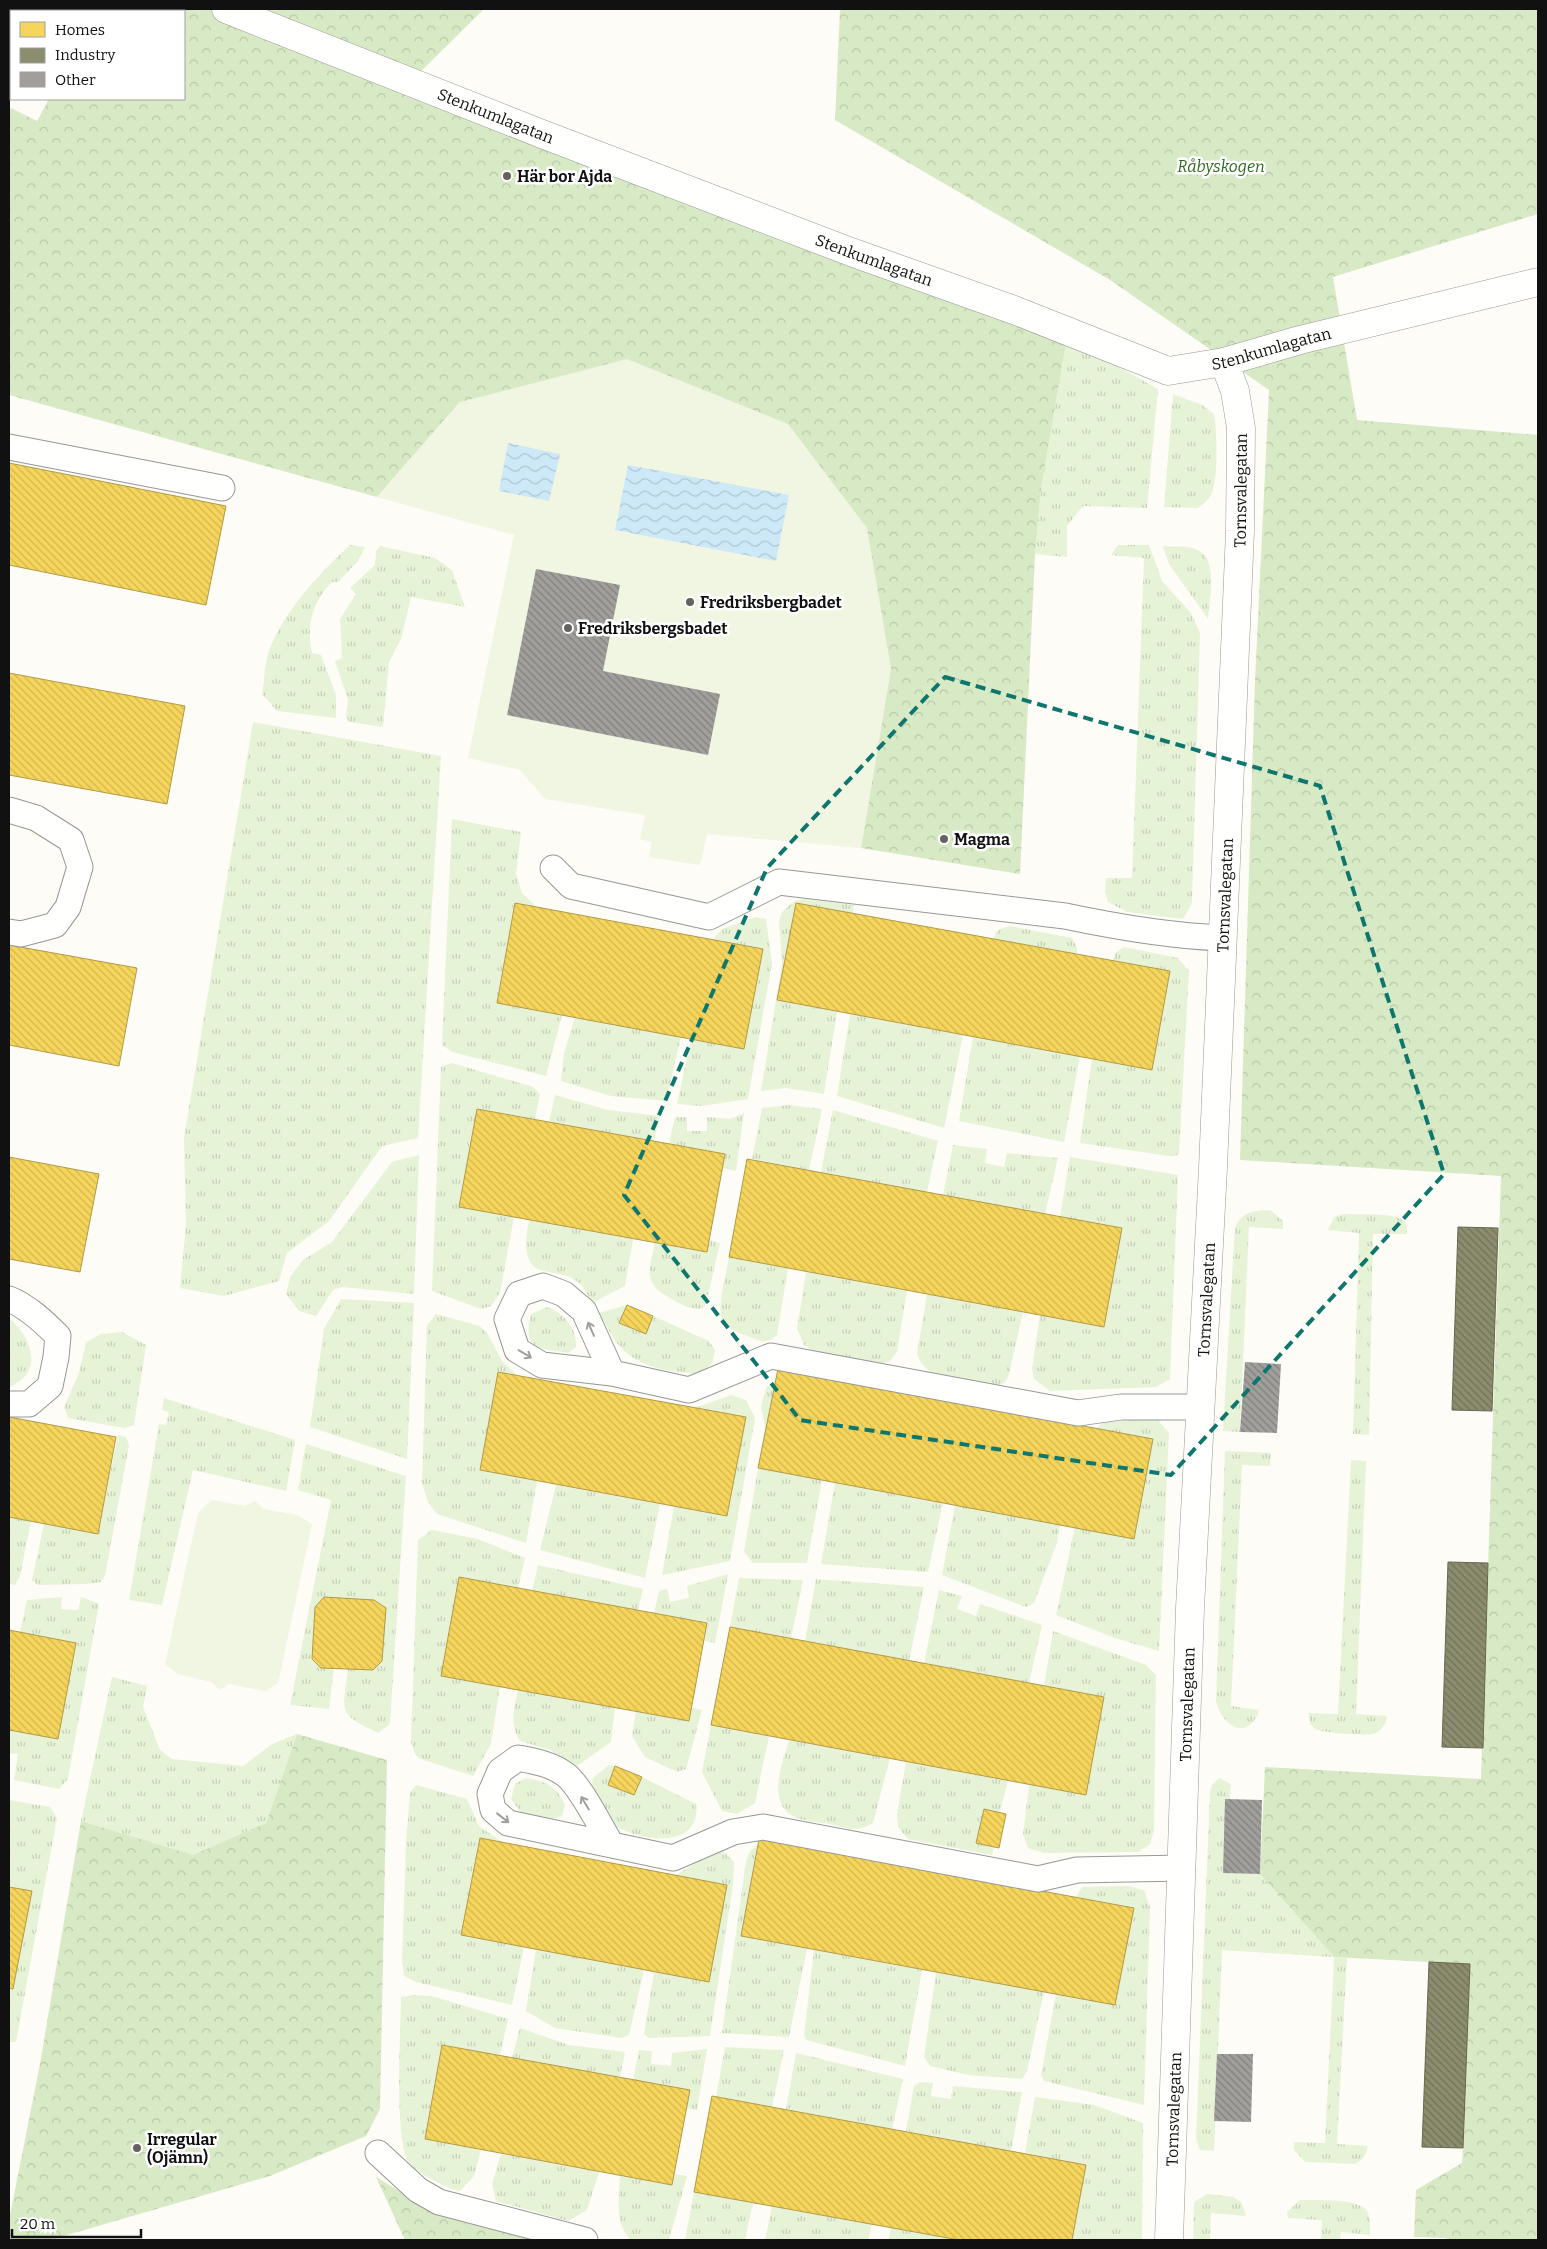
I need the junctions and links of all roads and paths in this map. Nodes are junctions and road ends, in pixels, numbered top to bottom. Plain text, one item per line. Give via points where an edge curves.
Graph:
1 (226, 9) edge
2 (1538, 282) edge
3 (1224, 362) junction
4 (9, 447) edge
5 (222, 488) dead end
6 (9, 810) edge
7 (553, 868) dead end
8 (9, 932) edge
9 (1223, 938) junction
10 (9, 1300) edge
11 (612, 1373) dead end
12 (9, 1404) edge
13 (1200, 1407) junction
14 (611, 1844) junction
15 (1182, 1868) junction
16 (378, 2153) dead end
17 (585, 2240) edge
18 (1169, 2240) edge

1 - 3 street, Stenkumlagatan via 542,134 851,252 1014,310 1168,372
2 - 3 street, Stenkumlagatan via 1300,340
3 - 9 street, Tornsvalegatan via 1235,392 1241,428 1240,531
4 - 5 lane
6 - 8 lane via 36,818 71,840 80,867 68,907 55,926 21,934
7 - 9 lane via 571,886 709,917 779,882 1065,916 1111,926 1195,937
9 - 13 street, Tornsvalegatan
10 - 12 lane via 44,1322 58,1336 50,1386 29,1404
11 - 13 lane via 689,1390 770,1356 1078,1413 1120,1407
13 - 15 street, Tornsvalegatan
14 -> 14 lane via 566,1775 542,1763 518,1758 500,1771 490,1794 493,1810 508,1823
14 - 15 lane via 673,1858 733,1832 763,1827 1038,1879 1077,1870
15 - 18 street, Tornsvalegatan
16 - 17 lane via 418,2190 439,2202

